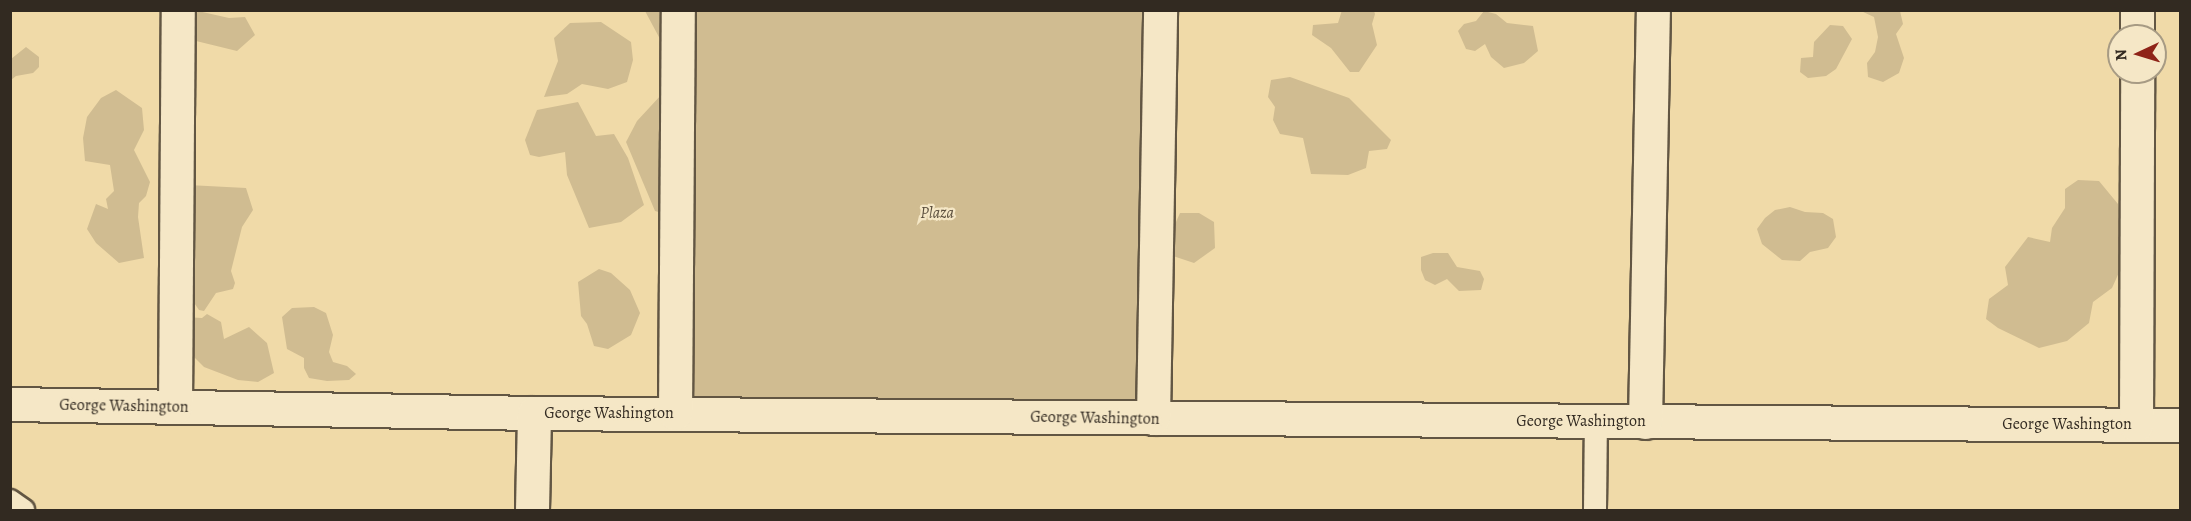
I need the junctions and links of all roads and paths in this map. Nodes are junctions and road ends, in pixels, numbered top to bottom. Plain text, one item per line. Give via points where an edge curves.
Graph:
1 (178, 10) edge
2 (678, 10) edge
3 (1160, 10) edge
4 (1653, 10) edge
5 (2137, 84) edge
6 (10, 404) edge
7 (176, 407) junction
8 (534, 413) junction
9 (675, 413) junction
10 (1153, 418) junction
11 (1596, 421) junction
12 (1645, 422) junction
13 (2136, 425) junction
14 (2181, 425) edge
15 (10, 501) edge
16 (23, 510) edge
17 (532, 510) edge
18 (1595, 510) edge

1 - 7 street
2 - 9 street
3 - 10 street
4 - 12 street
5 - 13 street
6 - 7 street, George Washington
7 - 8 street, George Washington
8 - 9 street, George Washington
8 - 17 street
9 - 10 street, George Washington
10 - 11 street, George Washington
11 - 12 street, George Washington
11 - 18 lane
12 - 13 street, George Washington
13 - 14 street, George Washington
15 - 16 lane

